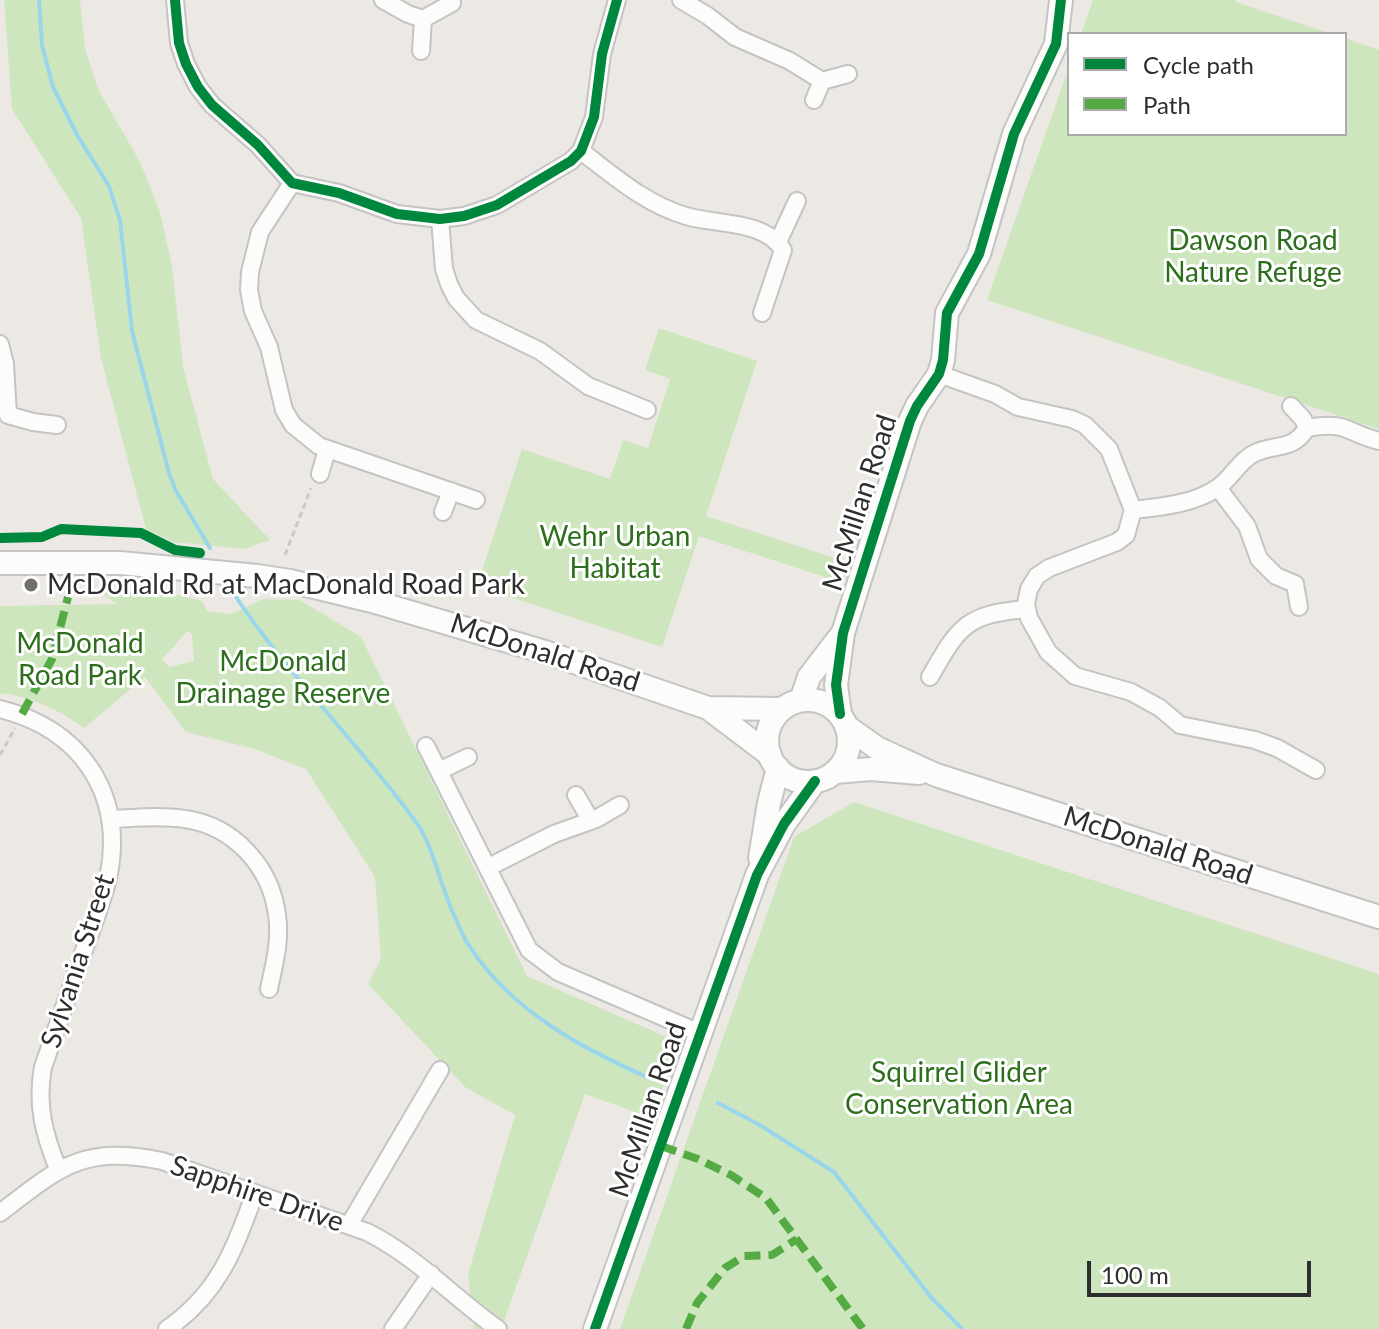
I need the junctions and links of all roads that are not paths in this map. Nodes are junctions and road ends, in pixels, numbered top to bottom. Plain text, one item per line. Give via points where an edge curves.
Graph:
1 (175, 0) edge
2 (383, 0) edge
3 (617, 0) edge
4 (681, 0) edge
5 (1061, 0) edge
6 (452, 3) dead end
7 (423, 19) junction
8 (421, 51) dead end
9 (848, 74) dead end
10 (822, 81) junction
11 (814, 100) dead end
12 (581, 151) junction
13 (292, 183) junction
14 (797, 201) dead end
15 (440, 219) junction
16 (778, 242) junction
17 (762, 313) dead end
18 (0, 344) edge
19 (939, 374) junction
20 (1291, 406) dead end
21 (647, 410) dead end
22 (4, 418) edge
23 (57, 425) dead end
24 (1307, 428) junction
25 (1379, 441) edge
26 (327, 450) junction
27 (320, 474) road end
28 (1218, 488) junction
29 (451, 491) junction
30 (476, 500) dead end
31 (1133, 510) junction
32 (443, 512) dead end
33 (0, 563) edge
34 (1310, 573) dead end
35 (1295, 584) junction
36 (1299, 607) dead end
37 (1027, 609) junction
38 (843, 633) junction
39 (939, 671) dead end
40 (791, 705) junction
41 (708, 708) junction
42 (0, 709) edge
43 (843, 720) junction
44 (426, 746) dead end
45 (468, 757) dead end
46 (774, 762) junction
47 (1316, 770) dead end
48 (439, 771) junction
49 (936, 775) junction
50 (825, 777) junction
51 (576, 795) dead end
52 (620, 805) dead end
53 (110, 819) junction
54 (591, 821) junction
55 (489, 867) junction
56 (757, 875) junction
57 (1379, 917) edge
58 (269, 989) dead end
59 (700, 1033) junction
60 (440, 1070) dead end
61 (58, 1169) junction
62 (255, 1193) junction
63 (0, 1213) edge
64 (349, 1225) junction
65 (431, 1274) junction
66 (167, 1329) edge
67 (393, 1329) edge
68 (498, 1329) edge
69 (595, 1329) edge

1 - 13 street via 179,43 198,87
2 - 7 street
3 - 12 street via 603,45 594,117
4 - 10 street via 735,37
5 - 19 main road, McMillan Road via 1056,44 1014,134 979,254 947,313
6 - 7 street
7 - 8 street
9 - 10 street
10 - 11 street
12 - 15 street via 497,205
12 - 16 street via 668,210 744,227
13 - 15 street via 397,214
13 - 26 street via 260,232 249,290 284,410 303,435
14 - 16 street
15 - 21 street via 449,284 476,320 540,351 588,386
16 - 17 street via 783,250
18 - 22 street
19 - 31 street via 1018,407 1085,425 1109,449
19 - 38 main road, McMillan Road via 910,421
20 - 24 street
22 - 23 street
24 - 25 street via 1343,425
24 - 28 street via 1289,445 1255,453
26 - 27 street
26 - 29 street
28 - 31 street via 1168,506
28 - 35 street via 1247,526 1259,559 1276,576
29 - 30 street
29 - 32 street
31 - 37 street via 1126,535 1117,542 1037,576
33 - 41 main road, McDonald Road via 87,561 290,581 472,629
34 - 35 street
35 - 36 street
37 - 39 street via 978,617 951,639
37 - 47 street via 1048,652 1075,676 1131,692 1180,725 1255,740
38 - 40 main road, McMillan Road
38 - 43 main road, McMillan Road via 836,685
40 - 41 main road, McDonald Road
40 - 43 main road via 815,700 829,705
40 - 46 main road via 769,730
41 - 46 main road, McDonald Road
42 - 53 street, Sylvania Street via 22,714 76,750 99,785
43 - 49 main road, McDonald Road via 877,748
43 - 50 main road via 848,751
44 - 48 street
45 - 48 street
46 - 50 main road via 801,781
46 - 56 main road, McMillan Road
48 - 55 street
49 - 50 main road, McDonald Road via 871,769
49 - 57 main road, McDonald Road
50 - 56 main road, McMillan Road via 784,824
51 - 54 street
52 - 54 street
53 - 58 street via 187,819 227,834 242,846 267,879 278,917
53 - 61 street, Sylvania Street via 108,878 39,1088 42,1123
54 - 55 street
55 - 59 street via 522,940 547,966
56 - 59 main road, McMillan Road
59 - 69 main road, McMillan Road
60 - 64 street
61 - 62 street, Sapphire Drive via 111,1155 135,1156
61 - 63 street, Sapphire Drive
62 - 64 street, Sapphire Drive
62 - 66 street via 223,1272 196,1306
64 - 65 street, Sapphire Drive via 393,1246
65 - 67 street
65 - 68 street, Sapphire Drive

